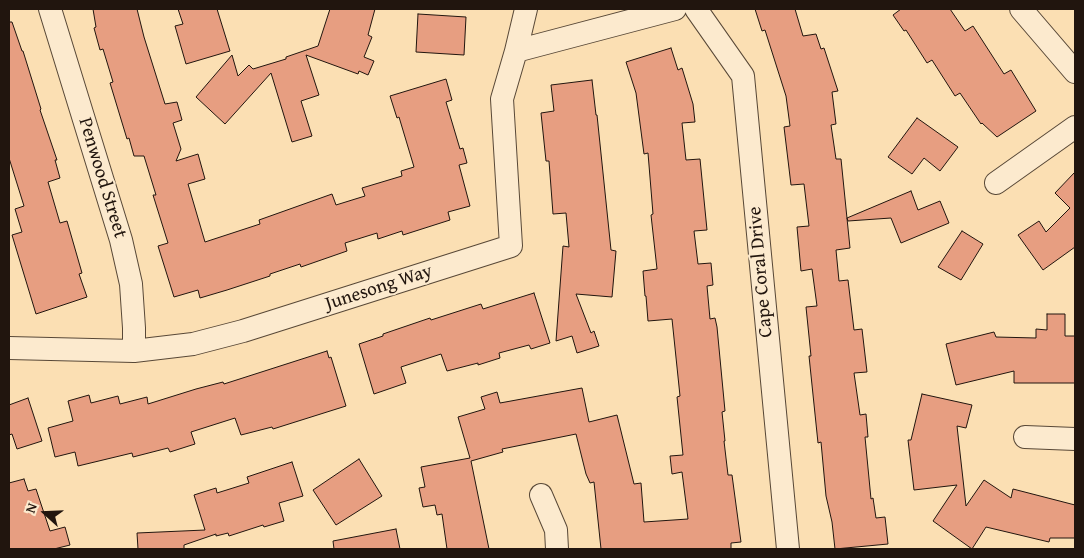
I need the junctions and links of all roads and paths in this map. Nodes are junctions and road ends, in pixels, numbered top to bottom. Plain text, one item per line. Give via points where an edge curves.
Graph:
1 (50, 9) edge
2 (526, 9) edge
3 (675, 9) edge
4 (696, 9) edge
5 (1021, 9) edge
6 (516, 51) junction
7 (1075, 72) edge
8 (1075, 126) edge
9 (996, 183) dead end
10 (9, 348) edge
11 (134, 351) junction
12 (1026, 438) dead end
13 (1075, 438) edge
14 (541, 495) dead end
15 (557, 549) edge
16 (788, 549) edge

1 - 11 street, Penwood Street via 121,240 131,284
2 - 6 street, Junesong Way
3 - 6 street
4 - 16 street, Cape Coral Drive via 743,76
5 - 7 street
6 - 11 street, Junesong Way via 502,99 511,246 243,331 193,344
8 - 9 street
10 - 11 street, Junesong Way
12 - 13 street
14 - 15 street via 556,530

